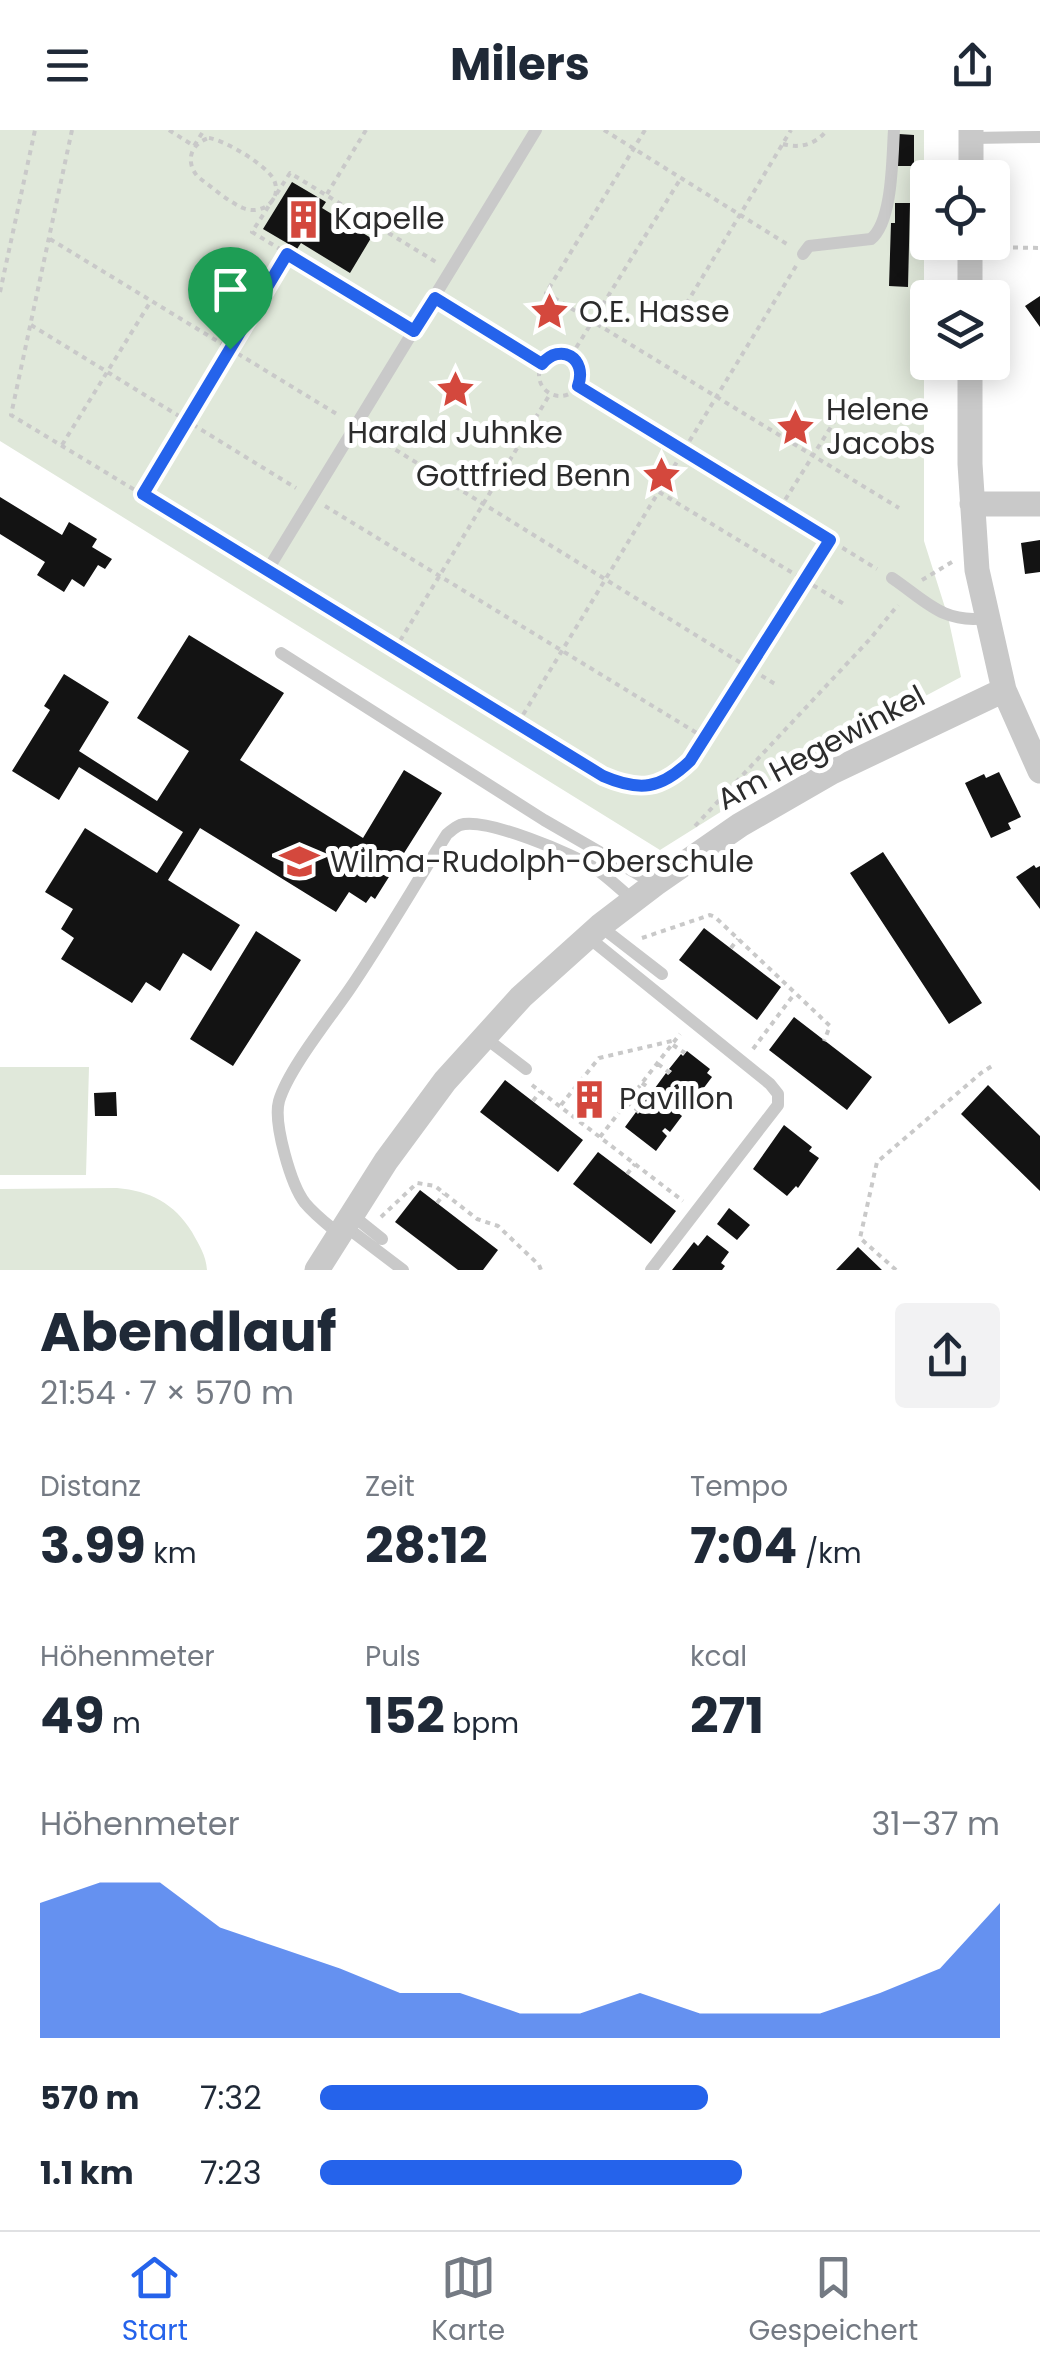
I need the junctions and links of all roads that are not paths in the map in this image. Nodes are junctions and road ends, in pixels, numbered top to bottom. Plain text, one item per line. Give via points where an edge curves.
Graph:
1 (536, 130) edge
2 (894, 130) edge
3 (971, 134) edge
4 (1040, 137) edge
5 (970, 160) edge
6 (802, 254) road end
7 (970, 380) edge
8 (972, 504) junction
9 (1040, 504) edge
10 (268, 571) road end
11 (892, 578) road end
12 (986, 618) junction
13 (281, 653) dead end
14 (1004, 690) junction
15 (1040, 770) edge
16 (655, 884) junction
17 (633, 900) junction
18 (594, 931) junction
19 (662, 974) dead end
20 (484, 1037) junction
21 (527, 1075) road end
22 (353, 1224) junction
23 (382, 1238) dead end
24 (317, 1270) edge
25 (403, 1270) edge
26 (651, 1270) edge

1 - 10 lane
2 - 6 lane via 878,233 809,246
3 - 4 lane
3 - 5 street
7 - 8 street
8 - 9 street
8 - 12 street
11 - 12 lane via 948,617
12 - 14 street
13 - 16 lane
14 - 15 street
14 - 16 street, Am Hegewinkel via 832,772
16 - 17 street, Am Hegewinkel
17 - 18 street, Am Hegewinkel
17 - 22 lane via 596,869 535,840 476,824 446,834 278,1103 277,1120 303,1201 317,1216
18 - 19 lane
18 - 20 street, Am Hegewinkel
18 - 26 lane via 778,1094 778,1105
20 - 21 lane
20 - 22 street, Am Hegewinkel via 408,1129
22 - 23 lane
22 - 24 street, Am Hegewinkel
22 - 25 lane

